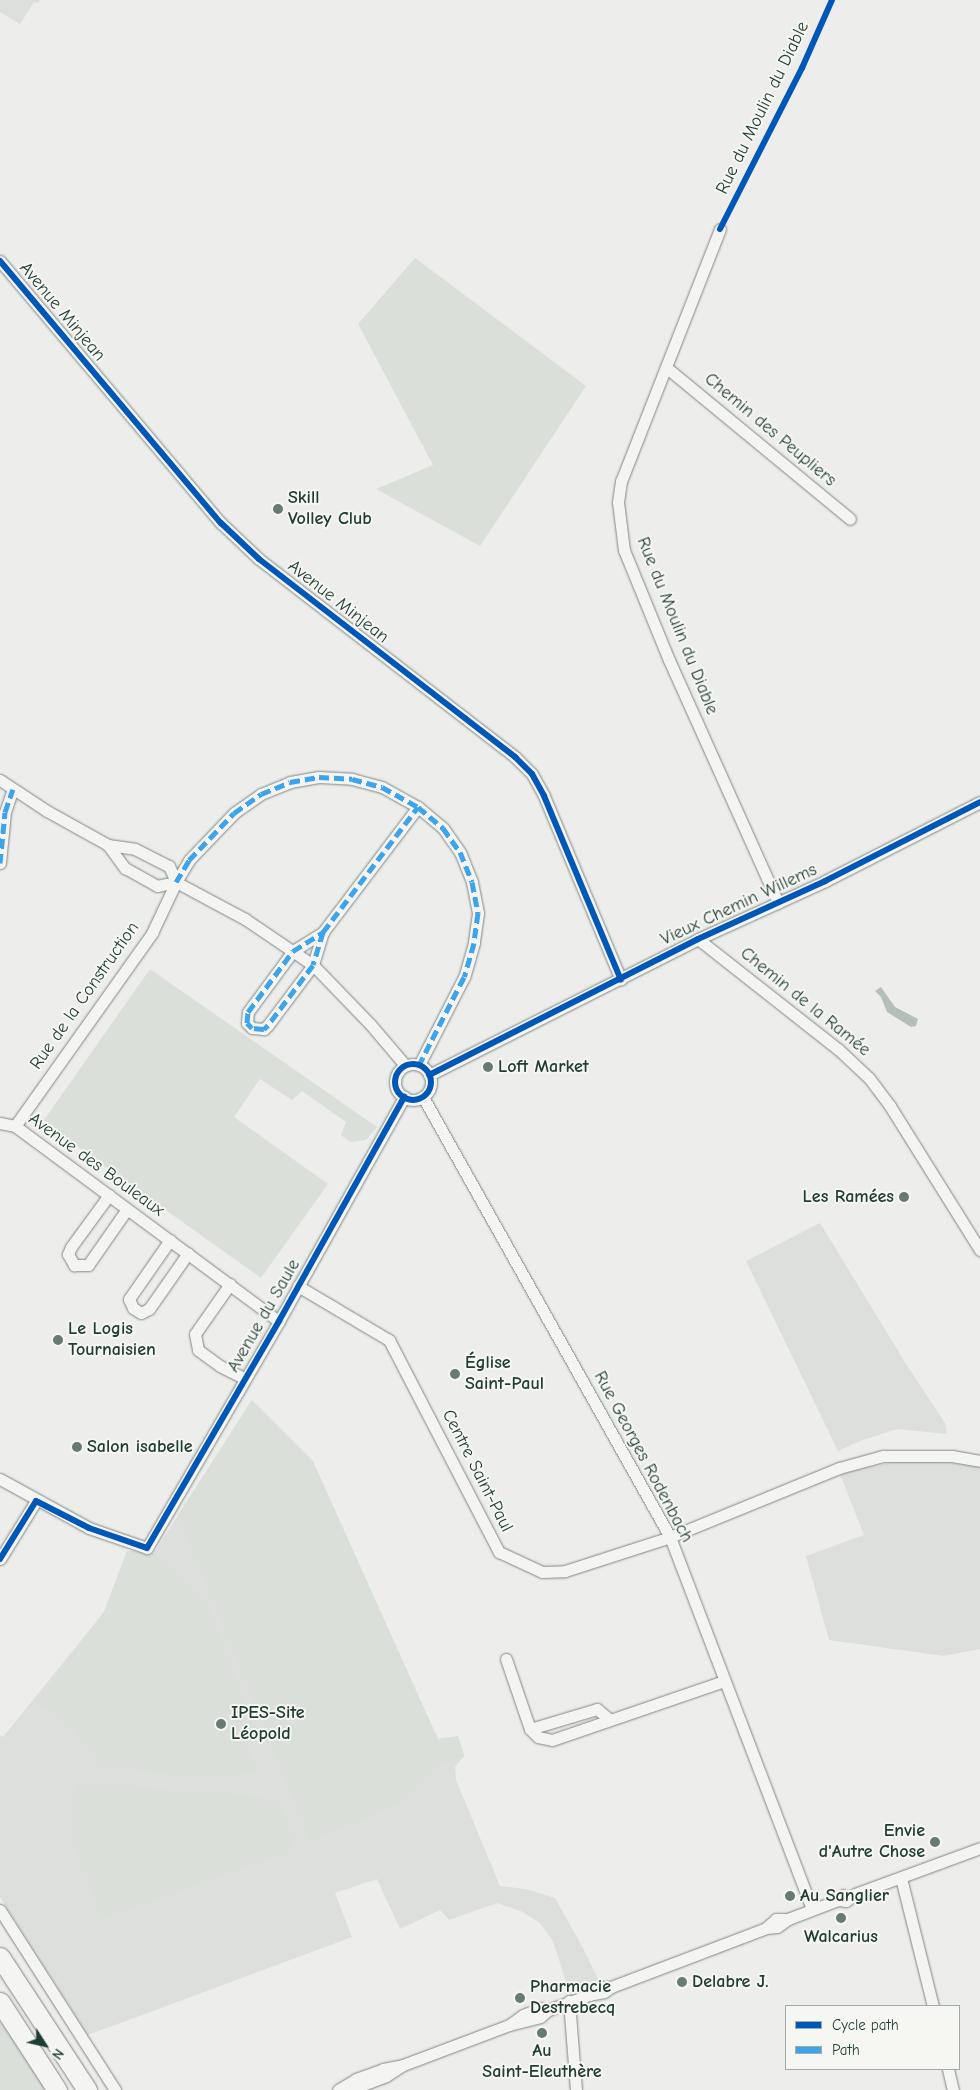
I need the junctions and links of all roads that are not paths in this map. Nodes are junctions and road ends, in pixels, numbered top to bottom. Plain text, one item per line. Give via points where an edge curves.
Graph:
1 (720, 229) dead end
2 (0, 261) edge
3 (667, 368) junction
4 (850, 519) dead end
5 (0, 780) edge
6 (12, 789) junction
7 (980, 802) edge
8 (418, 807) junction
9 (108, 845) junction
10 (0, 863) edge
11 (176, 882) junction
12 (778, 903) junction
13 (323, 932) junction
14 (698, 939) junction
15 (293, 951) junction
16 (313, 965) junction
17 (620, 980) junction
18 (405, 1065) junction
19 (419, 1065) junction
20 (430, 1075) junction
21 (423, 1097) junction
22 (404, 1098) junction
23 (0, 1123) edge
24 (15, 1126) junction
25 (109, 1195) junction
26 (127, 1209) junction
27 (170, 1240) junction
28 (980, 1250) edge
29 (188, 1254) junction
30 (230, 1284) junction
31 (298, 1286) junction
32 (279, 1321) junction
33 (245, 1379) junction
34 (980, 1460) edge
35 (0, 1479) edge
36 (36, 1501) junction
37 (670, 1536) junction
38 (0, 1559) edge
39 (506, 1659) dead end
40 (724, 1681) junction
41 (610, 1720) junction
42 (530, 1729) junction
43 (980, 1848) edge
44 (900, 1878) junction
45 (812, 1909) junction
46 (0, 1910) edge
47 (0, 1957) edge
48 (569, 2001) junction
49 (0, 2002) edge
50 (933, 2005) edge
51 (948, 2070) edge
52 (56, 2090) edge
53 (87, 2090) edge
54 (115, 2090) edge
55 (339, 2090) edge
56 (576, 2090) edge
57 (954, 2090) edge

1 - 3 street, Rue du Moulin du Diable
2 - 17 street, Avenue Minjean via 221,523 259,559 515,757 532,774
3 - 4 street, Chemin des Peupliers
3 - 12 street, Rue du Moulin du Diable via 621,481 618,502 624,550 669,660
5 - 6 street
6 - 9 street
6 - 10 street via 5,812
7 - 12 street, Vieux Chemin Willems
8 - 11 street, Rue de la Construction via 382,787 352,779 319,776 290,782 261,794 234,813 189,860
8 - 13 street
8 - 19 street, Rue de la Construction via 443,828 460,852 472,882 478,913 474,943 464,977
9 - 11 street via 135,849 169,866
9 - 11 street via 125,868 157,886
11 - 15 street via 245,919
11 - 24 street, Rue de la Construction via 152,933
12 - 14 street, Vieux Chemin Willems
13 - 15 street
13 - 16 street
14 - 17 street, Vieux Chemin Willems
14 - 28 street, Chemin de la Ramée via 831,1043 869,1078
15 - 16 street
15 - 16 street via 248,1012 248,1023 252,1028 264,1029 268,1025
16 - 18 street
17 - 20 street, Vieux Chemin Willems
18 - 19 street
18 - 22 street via 395,1078 397,1090
19 - 20 street
20 - 21 street via 430,1087
21 - 22 street
21 - 37 street, Rue Georges Rodenbach
22 - 31 street, Avenue du Saule
23 - 24 street, Avenue des Bouleaux
24 - 25 street, Avenue des Bouleaux
25 - 26 street, Avenue des Bouleaux
25 - 26 street via 71,1247 68,1254 74,1266 88,1265
26 - 27 street, Avenue des Bouleaux
27 - 29 street, Avenue des Bouleaux
27 - 29 street, Avenue des Bouleaux via 129,1299 133,1308 141,1313 149,1309
29 - 30 street, Avenue des Bouleaux
30 - 32 street, Avenue des Bouleaux
30 - 33 street via 195,1334 198,1350
31 - 32 street, Avenue du Saule
31 - 37 street, Centre Saint-Paul via 389,1340 499,1552 542,1572 565,1571
32 - 33 street, Avenue du Saule
33 - 36 street, Avenue du Saule via 147,1548 89,1528
34 - 37 street, Centre Saint-Paul via 952,1456 883,1456 839,1468
35 - 36 street
36 - 38 street
37 - 40 street, Rue Georges Rodenbach
39 - 42 street
40 - 41 street
40 - 45 street, Rue Georges Rodenbach
41 - 42 street via 552,1740 538,1736
41 - 42 street via 597,1709
43 - 44 street
44 - 45 street via 854,1894 846,1901 838,1900
44 - 50 street
45 - 48 street via 778,1927 766,1928
46 - 54 street
47 - 53 main road
48 - 55 street via 540,2017 403,2065 362,2085
48 - 56 street
49 - 52 main road
51 - 57 street

